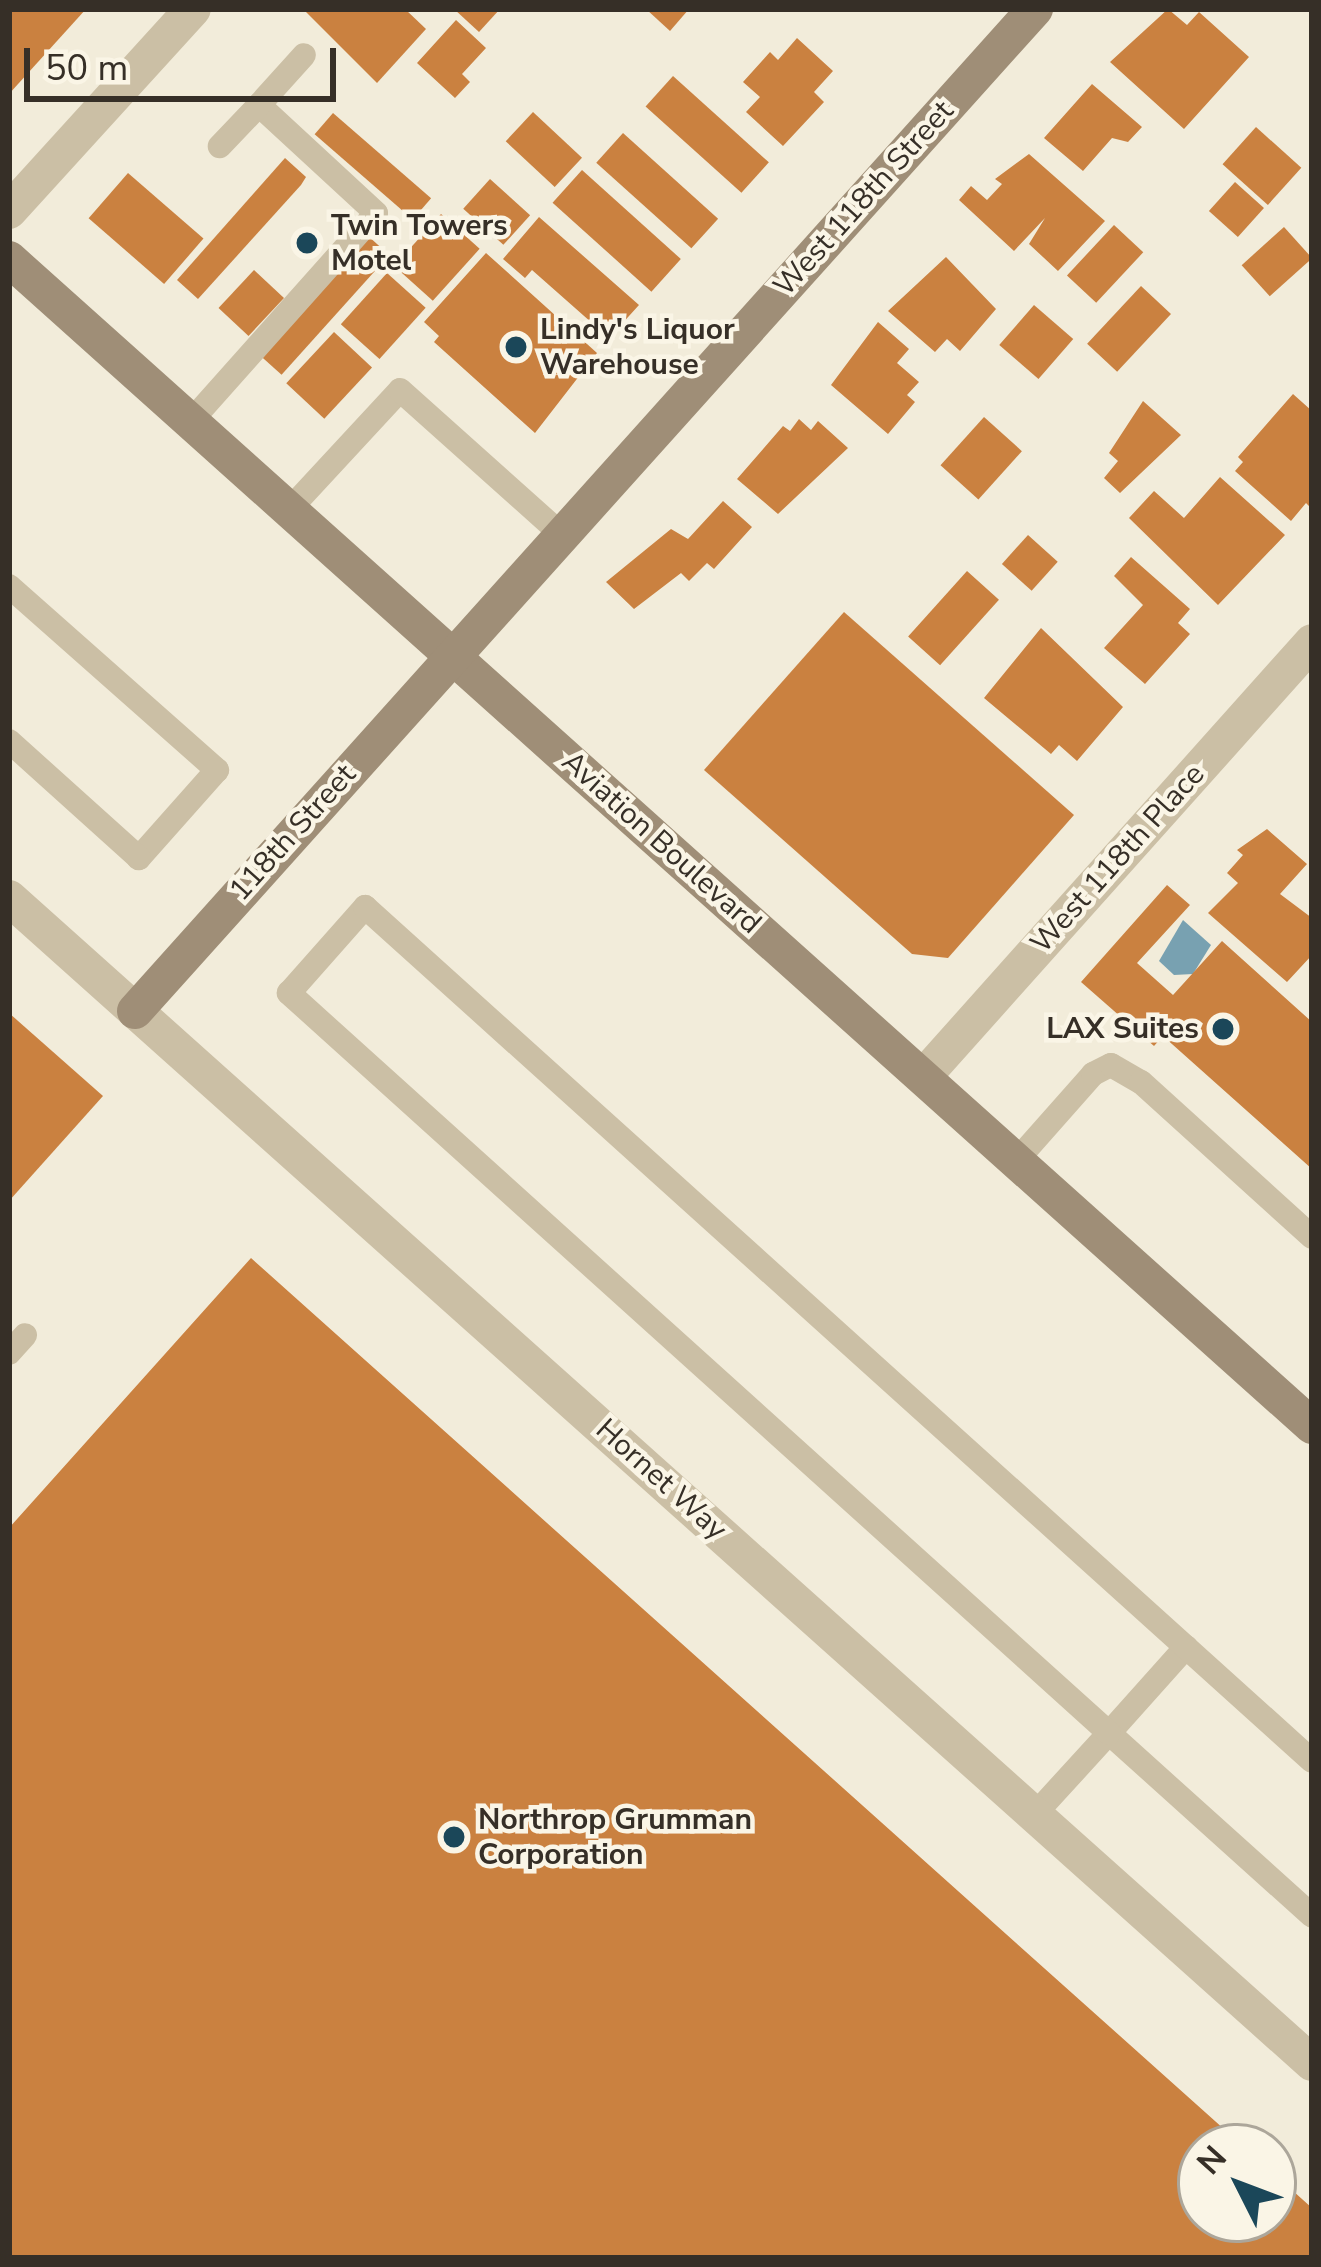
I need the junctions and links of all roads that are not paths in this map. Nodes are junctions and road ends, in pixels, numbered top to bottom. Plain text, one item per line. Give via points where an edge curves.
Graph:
1 (193, 9) edge
2 (1035, 9) edge
3 (304, 55) dead end
4 (259, 105) junction
5 (220, 146) dead end
6 (9, 212) edge
7 (9, 260) edge
8 (191, 421) junction
9 (289, 510) junction
10 (561, 534) junction
11 (9, 586) edge
12 (1312, 642) edge
13 (452, 656) junction
14 (9, 741) edge
15 (9, 898) edge
16 (135, 1011) junction
17 (924, 1076) junction
18 (1017, 1160) junction
19 (1312, 1237) edge
20 (1312, 1426) edge
21 (1186, 1647) junction
22 (1109, 1733) junction
23 (1312, 1761) edge
24 (1036, 1814) junction
25 (1312, 1916) edge
26 (1312, 2063) edge

1 - 6 street
2 - 10 main road, West 118th Street
3 - 4 lane
4 - 5 lane
4 - 8 lane via 376,213
7 - 8 main road, Aviation Boulevard
8 - 9 main road, Aviation Boulevard
9 - 10 lane via 400,390
9 - 13 main road, Aviation Boulevard
10 - 13 main road, West 118th Street
11 - 14 lane via 217,770 139,858
12 - 17 street, West 118th Place
13 - 16 main road, 118th Street
13 - 17 main road, Aviation Boulevard
15 - 16 street, Hornet Way
16 - 24 street, Hornet Way
17 - 18 main road, Aviation Boulevard
18 - 19 lane via 1094,1074 1112,1065 1141,1082
18 - 20 main road, Aviation Boulevard
21 - 22 lane
21 - 22 lane via 365,908 289,993
21 - 23 lane
22 - 24 lane
22 - 25 lane
24 - 26 street, Hornet Way

